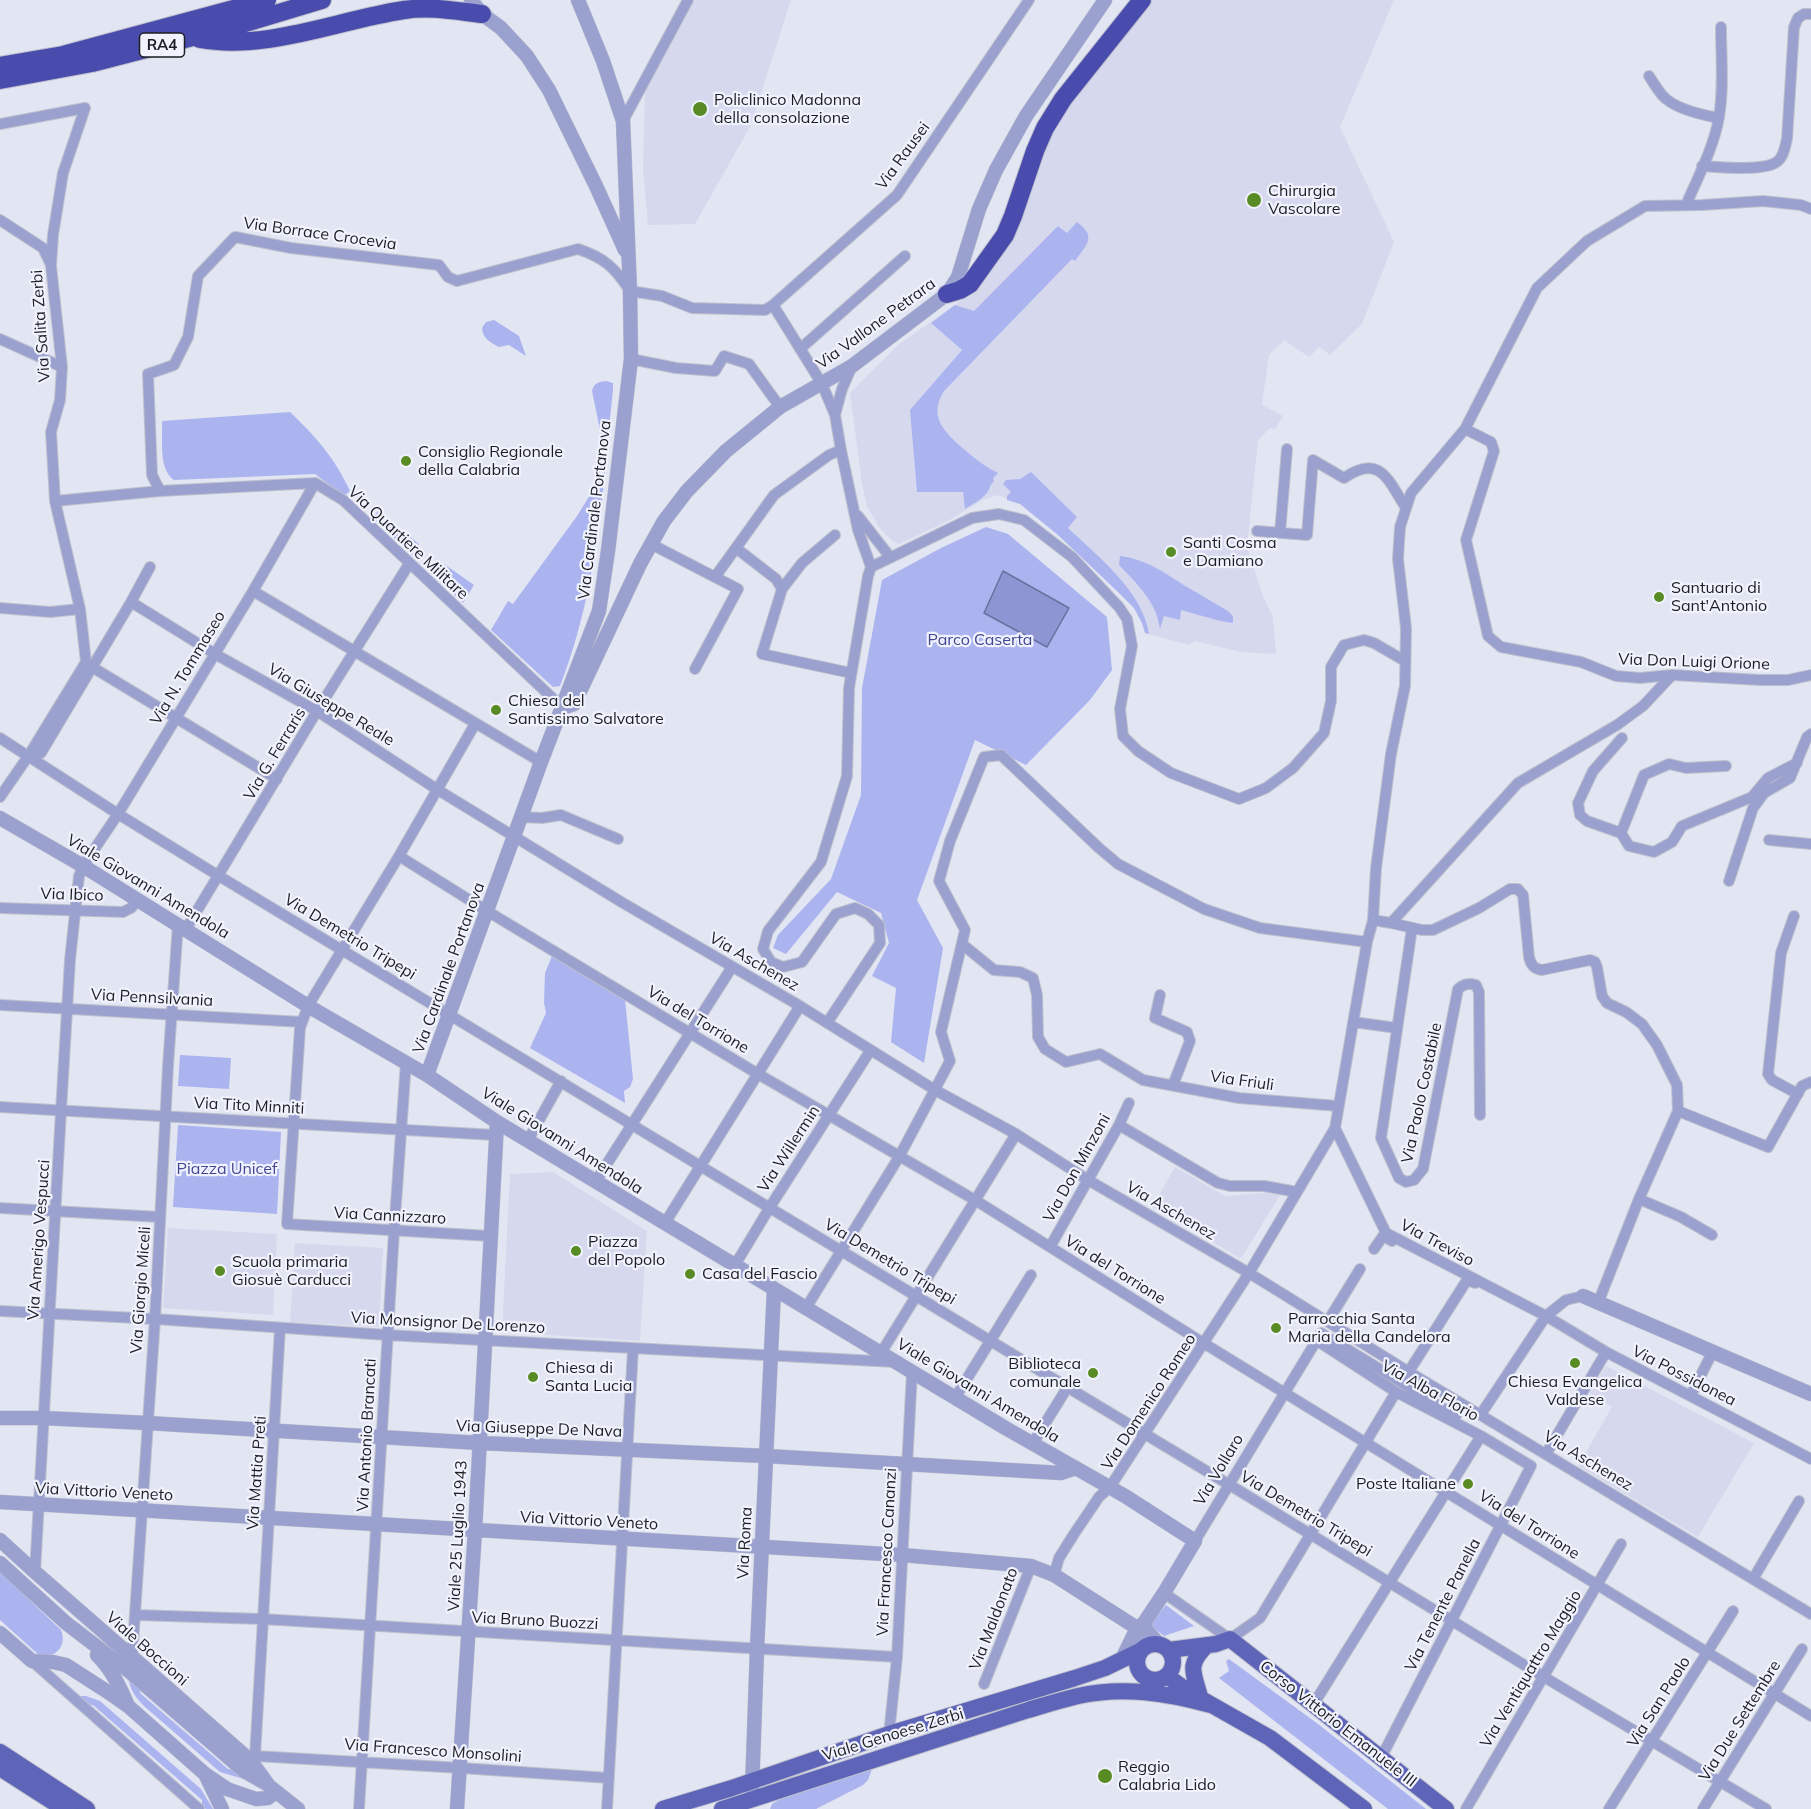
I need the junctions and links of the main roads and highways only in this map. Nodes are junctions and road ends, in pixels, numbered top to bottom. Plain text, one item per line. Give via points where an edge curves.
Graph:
1 (236, 0) edge
2 (267, 0) edge
3 (322, 0) edge
4 (1142, 0) edge
5 (431, 4) edge
6 (477, 7) edge
7 (192, 29) junction
8 (0, 66) edge
9 (0, 80) edge
10 (947, 294) road end
11 (1206, 1646) junction
12 (1164, 1647) junction
13 (1140, 1651) junction
14 (1143, 1676) junction
15 (1167, 1676) junction
16 (1134, 1691) junction
17 (1206, 1701) junction
18 (0, 1752) edge
19 (0, 1768) edge
20 (64, 1809) edge
21 (87, 1809) edge
22 (663, 1809) edge
23 (722, 1809) edge
24 (1364, 1809) edge
25 (1446, 1809) edge

1 - 7 highway via 216,8
2 - 7 highway, RA4
3 - 7 highway, RA4
4 - 10 highway via 1063,99 1045,128 1005,235 970,284
5 - 6 highway
5 - 7 highway via 279,37 220,43
7 - 8 highway, RA4
7 - 9 highway, RA4 via 92,63
11 - 12 main road
11 - 17 main road via 1196,1656 1192,1668
11 - 25 main road, Corso Vittorio Emanuele III via 1230,1640
12 - 13 main road via 1149,1644
12 - 15 main road via 1173,1660
13 - 14 main road via 1137,1666
13 - 22 main road, Viale Genoese Zerbi via 1075,1678
14 - 15 main road via 1152,1680
14 - 16 main road
15 - 17 main road
16 - 17 main road, Viale Genoese Zerbi
16 - 23 main road, Viale Genoese Zerbi via 1089,1694 1048,1704
17 - 24 main road via 1270,1738
18 - 21 main road
19 - 20 main road

